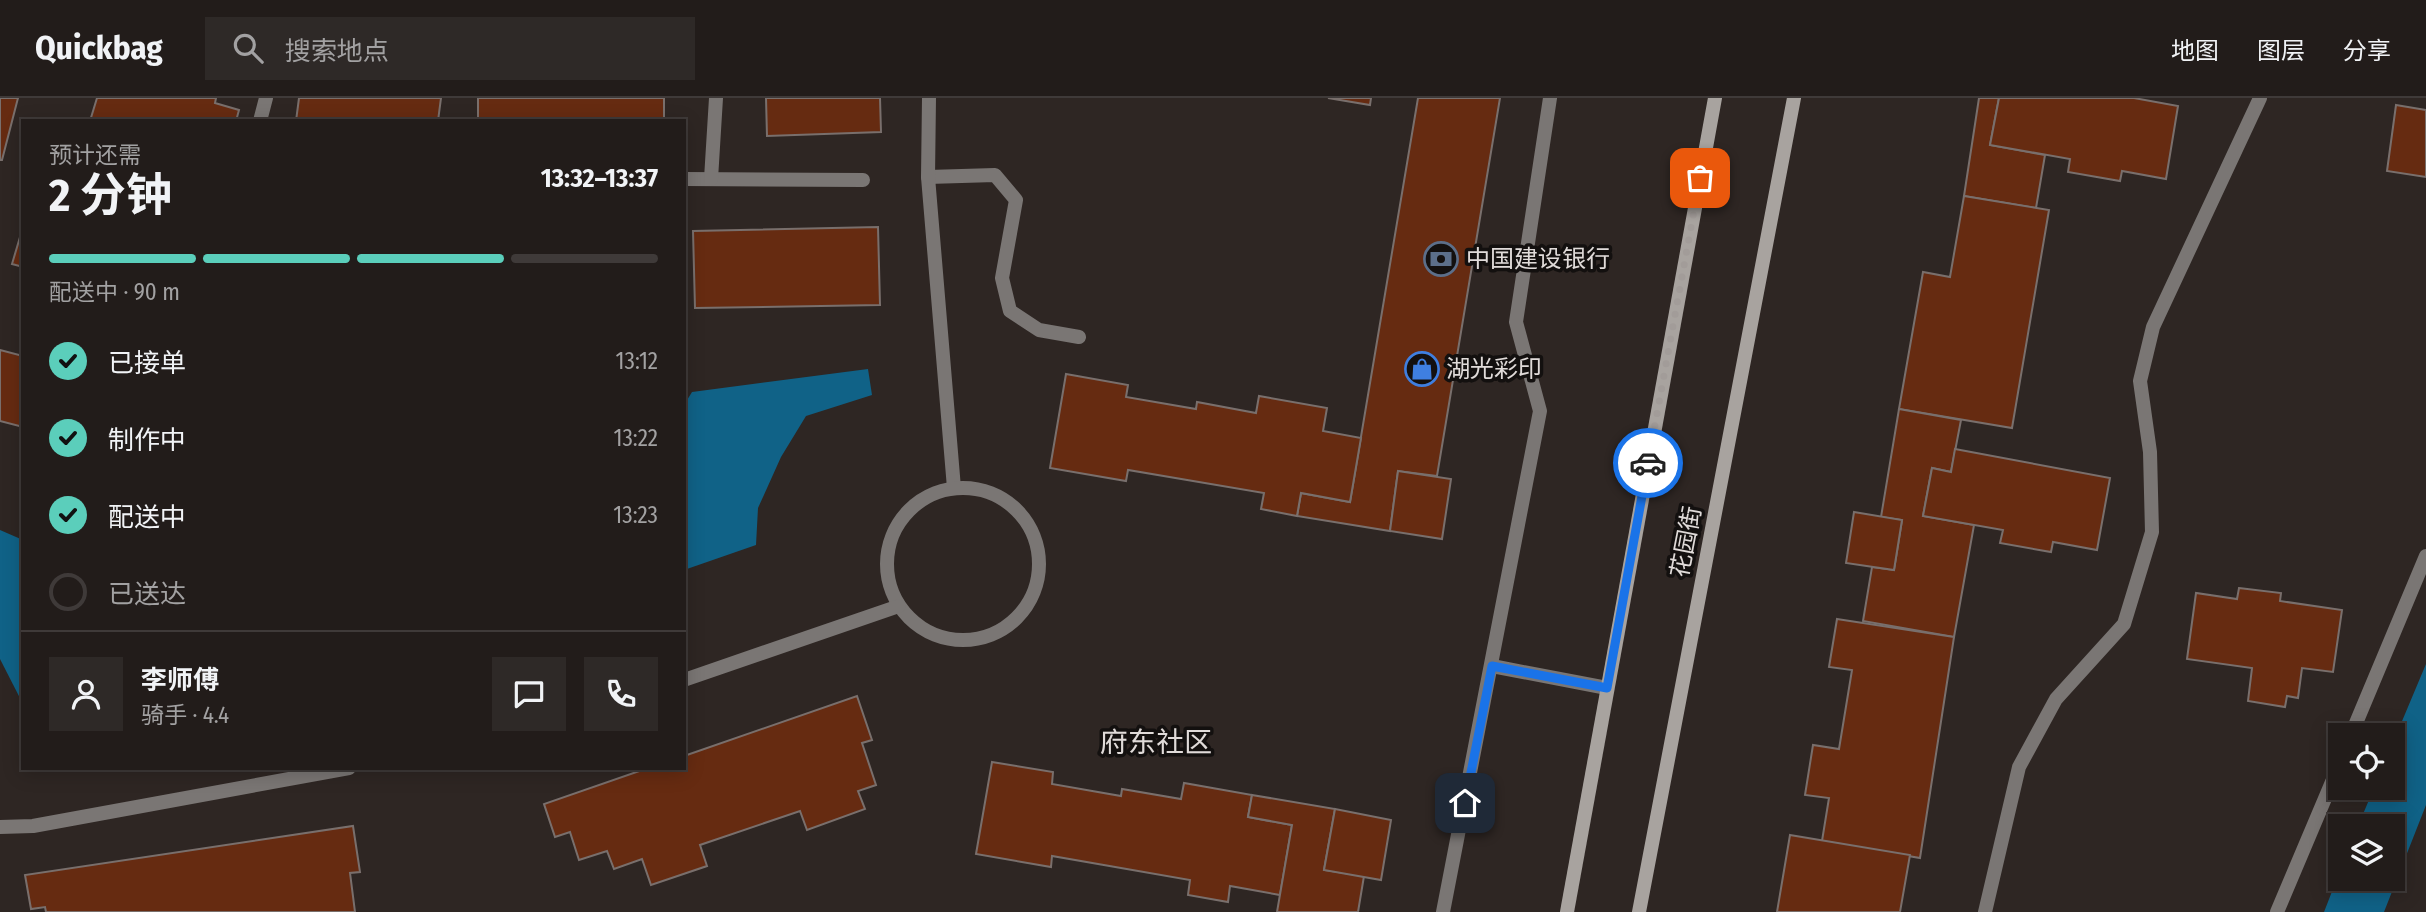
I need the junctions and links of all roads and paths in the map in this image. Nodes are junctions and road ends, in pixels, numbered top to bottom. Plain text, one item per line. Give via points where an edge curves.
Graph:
1 (266, 98) edge
2 (716, 98) edge
3 (929, 98) edge
4 (1550, 98) edge
5 (1715, 98) edge
6 (1794, 98) edge
7 (2260, 98) edge
8 (261, 119) edge
9 (928, 177) junction
10 (686, 179) edge
11 (711, 179) junction
12 (863, 180) dead end
13 (1079, 337) dead end
14 (954, 488) junction
15 (2426, 556) edge
16 (899, 606) junction
17 (1492, 666) junction
18 (686, 679) edge
19 (1607, 688) junction
20 (2356, 723) edge
21 (338, 770) edge
22 (2328, 791) edge
23 (0, 827) edge
24 (1443, 912) edge
25 (1567, 912) edge
26 (1639, 912) edge
27 (1985, 912) edge
28 (2277, 912) edge

1 - 8 street
2 - 11 street
3 - 9 street
4 - 17 street via 1516,322 1540,411
5 - 19 main road, 花园街
6 - 26 main road, 花园街
7 - 27 street via 2153,327 2140,381 2150,452 2152,532 2124,624 2056,699 2019,767
9 - 13 street via 995,175 1016,200 1002,278 1010,311 1039,330
9 - 14 street
10 - 11 street
11 - 12 street
14 - 16 street via 929,495 908,510 893,532 886,556 888,583
14 - 16 street via 980,489 1004,500 1022,516 1035,538 1040,562 1037,586 1026,609 1008,626 986,637 961,640 937,636 916,624
15 - 20 street
16 - 18 street
17 - 19 street
17 - 24 street
19 - 25 main road, 花园街
21 - 23 street via 33,826
22 - 28 street

